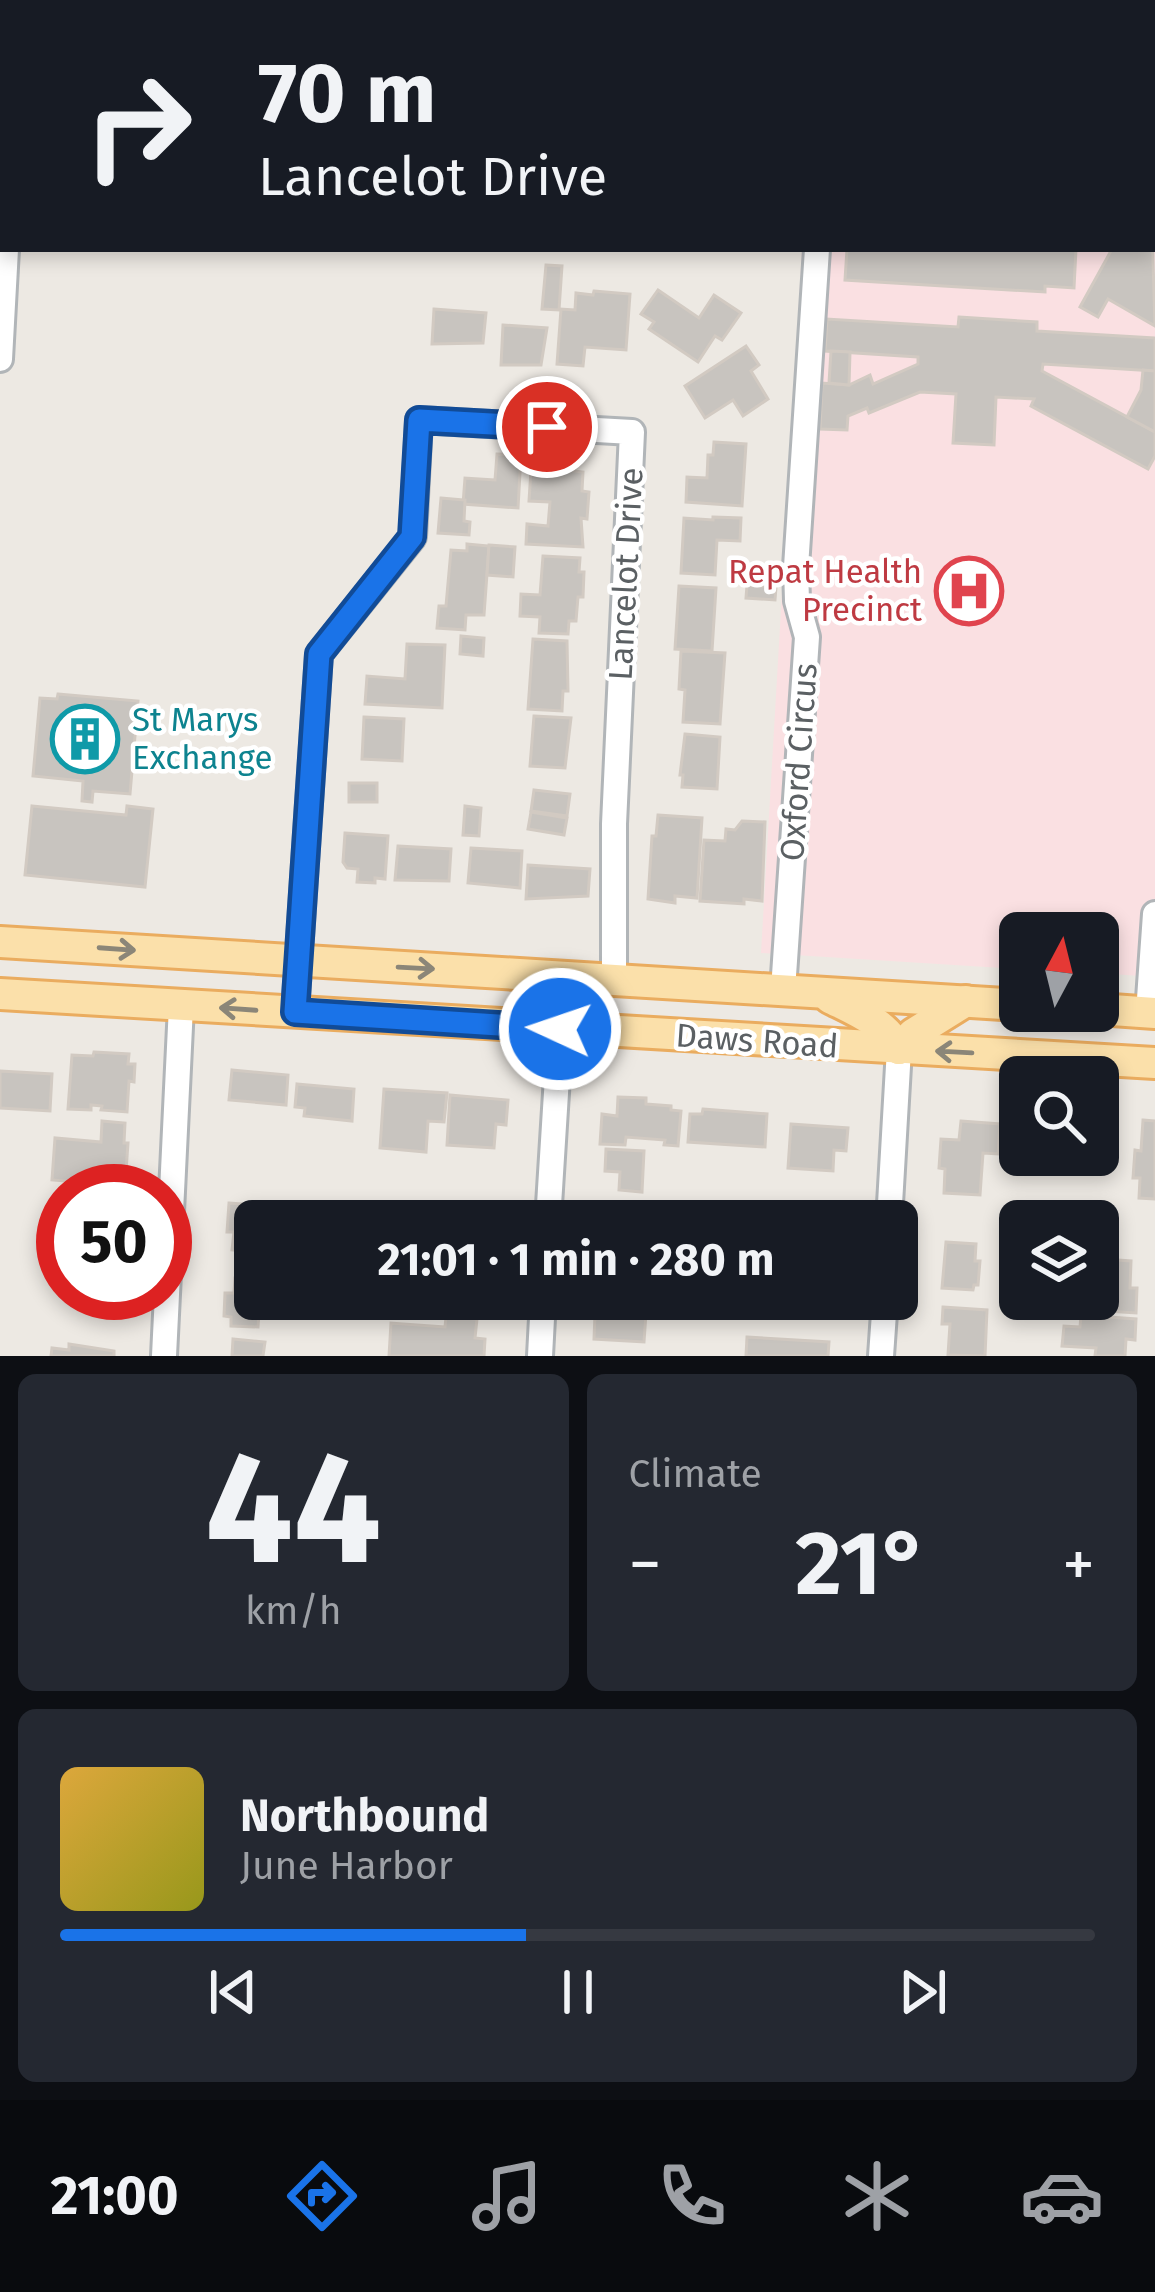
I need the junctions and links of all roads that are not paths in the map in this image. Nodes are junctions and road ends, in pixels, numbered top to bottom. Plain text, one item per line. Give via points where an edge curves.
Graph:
1 (6, 252) edge
2 (818, 252) edge
3 (0, 359) edge
4 (1155, 914) edge
5 (0, 942) edge
6 (299, 961) junction
7 (614, 980) junction
8 (783, 990) junction
9 (820, 992) junction
10 (0, 994) edge
11 (966, 1001) junction
12 (999, 1003) edge
13 (182, 1006) junction
14 (1119, 1011) edge
15 (295, 1012) junction
16 (1152, 1013) edge
17 (560, 1029) junction
18 (899, 1049) junction
19 (1155, 1064) edge
20 (549, 1200) edge
21 (891, 1200) edge
22 (542, 1320) edge
23 (884, 1320) edge
24 (164, 1356) edge
25 (540, 1356) edge
26 (881, 1356) edge

1 - 3 street
2 - 8 street, Oxford Circus via 796,567 807,638
4 - 16 street
5 -> 6 main road, Daws Road
6 -> 7 main road, Daws Road
6 - 7 street, Lancelot Drive via 319,654 412,537 419,420 632,432
6 - 15 street, Lancelot Drive
7 - 8 main road, Daws Road
8 - 9 main road, Daws Road
9 - 11 main road, Daws Road
9 - 18 main road via 876,1022
10 - 13 main road, Daws Road
11 - 12 main road, Daws Road
11 - 18 main road
15 -> 13 main road, Daws Road
13 - 24 street
14 - 16 main road
15 - 17 main road, Daws Road
17 - 18 main road, Daws Road
17 - 20 street
19 -> 18 main road, Daws Road
18 - 21 street
22 - 25 street
23 - 26 street

